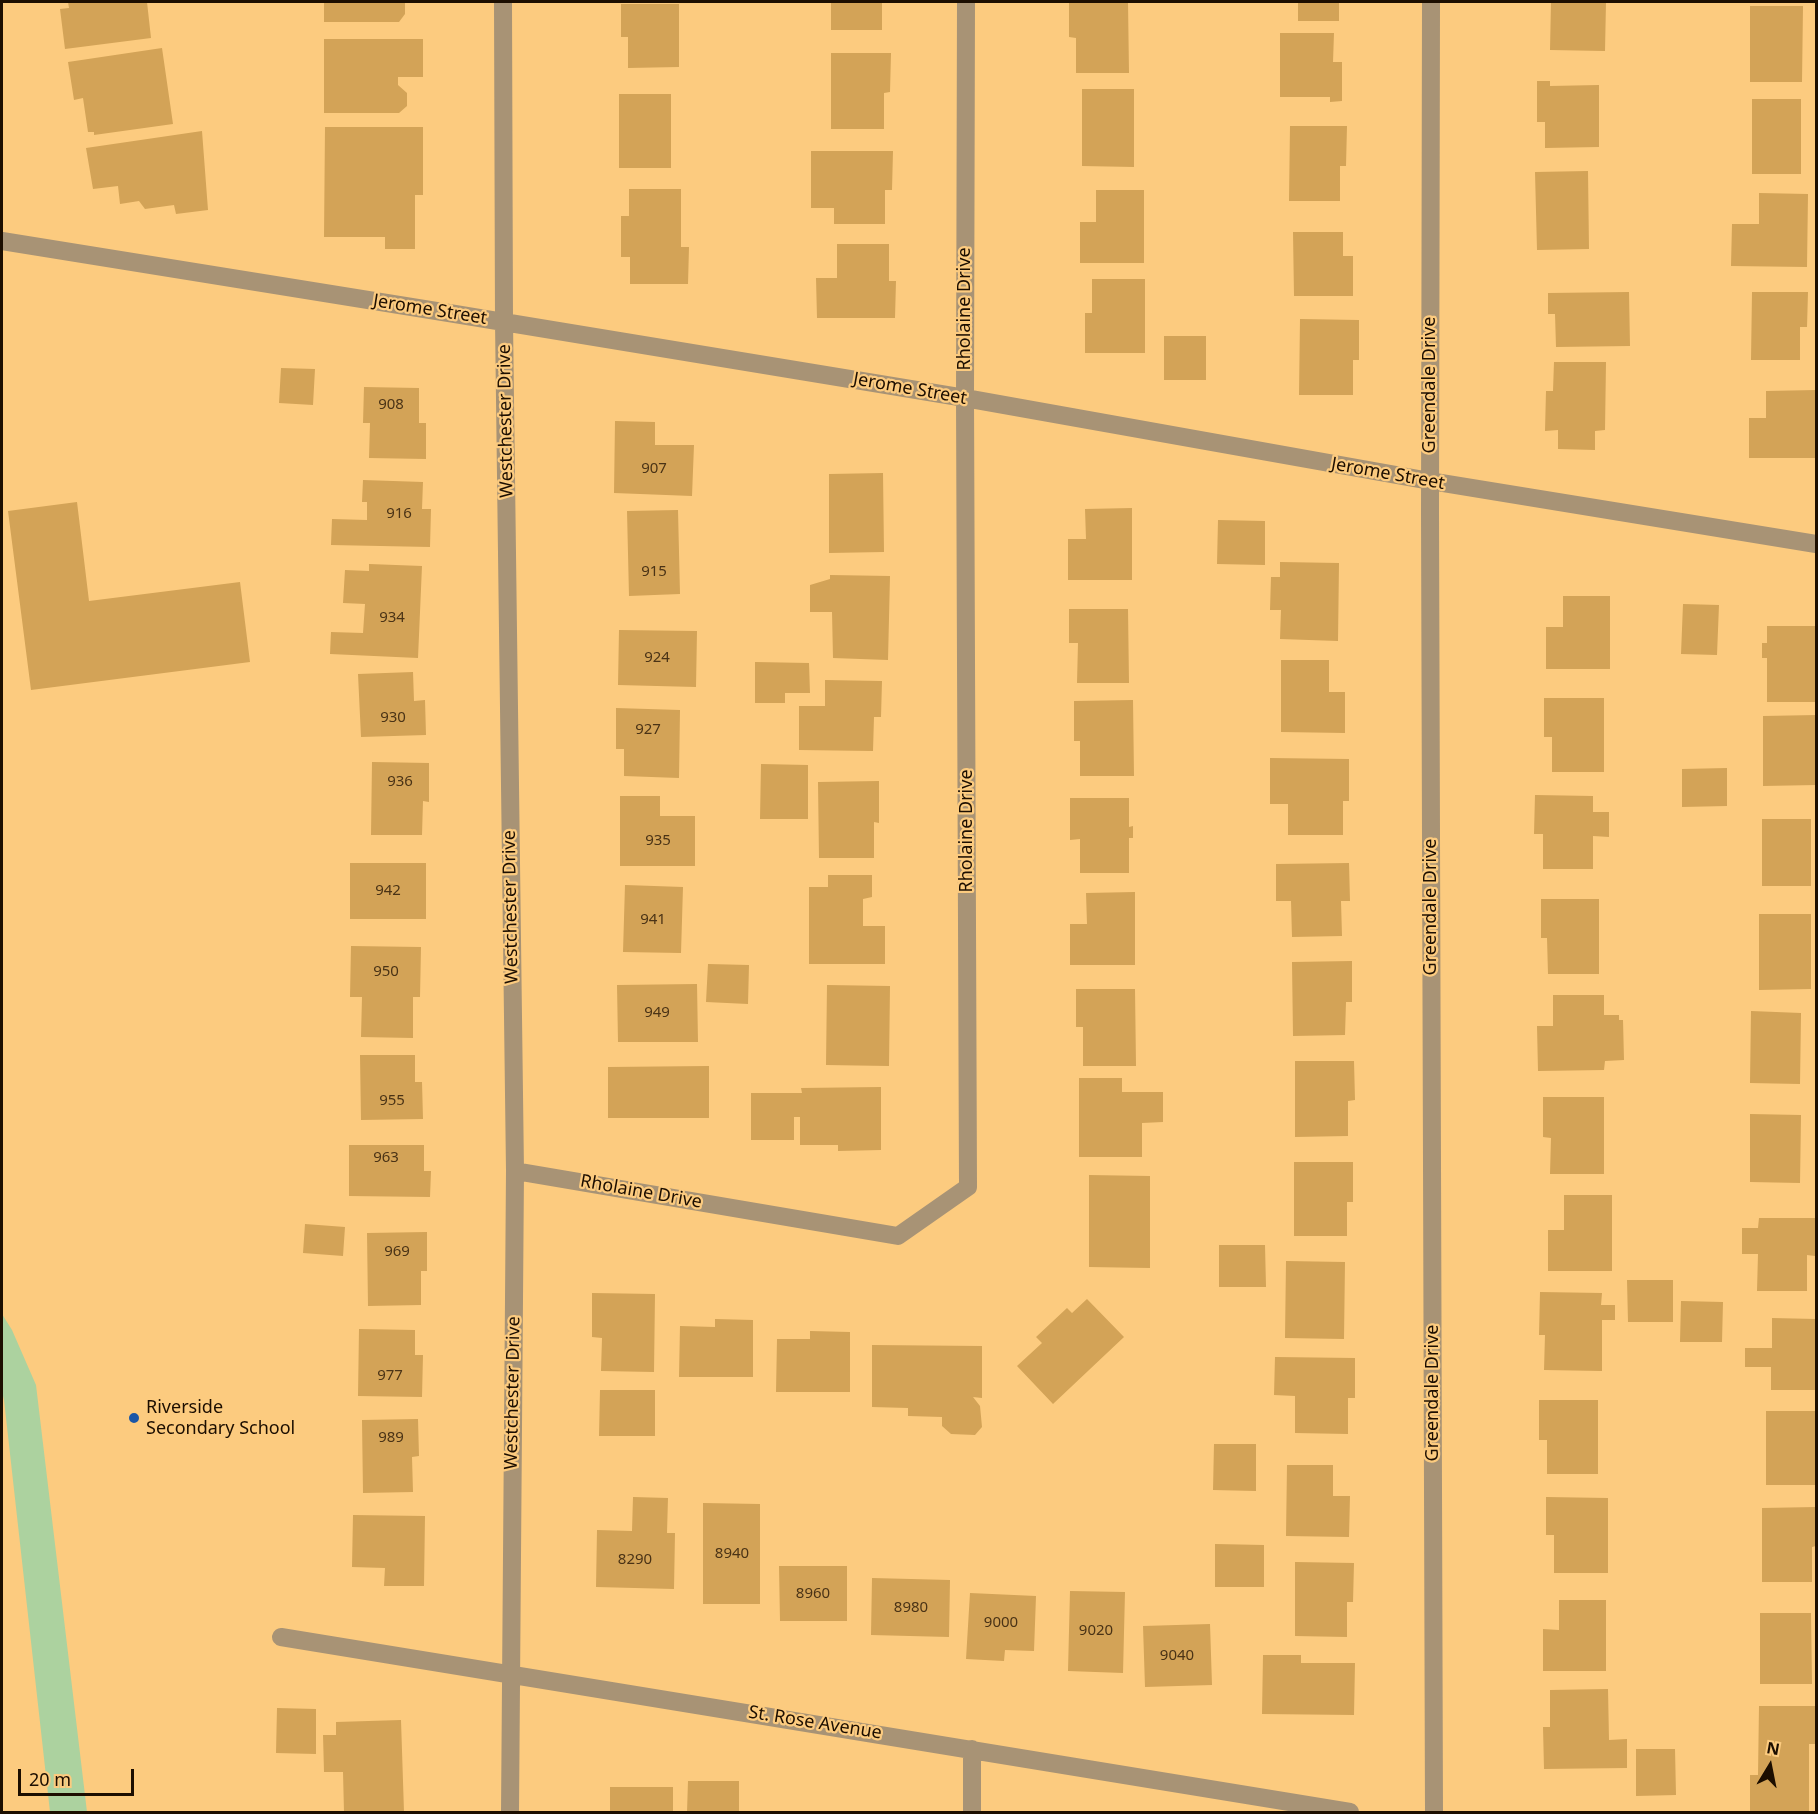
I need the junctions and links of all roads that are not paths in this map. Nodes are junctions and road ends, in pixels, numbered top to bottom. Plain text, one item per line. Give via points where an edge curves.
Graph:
1 (503, 2) edge
2 (966, 2) edge
3 (1431, 2) edge
4 (2, 242) edge
5 (504, 322) junction
6 (965, 399) junction
7 (1430, 481) junction
8 (1816, 544) edge
9 (515, 1171) junction
10 (280, 1637) dead end
11 (510, 1673) junction
12 (972, 1749) junction
13 (510, 1812) edge
14 (972, 1812) edge
15 (1350, 1812) edge
16 (1434, 1812) edge

1 - 5 street, Westchester Drive
2 - 6 street, Rholaine Drive
3 - 7 street, Greendale Drive
4 - 5 street, Jerome Street
5 - 6 street, Jerome Street
5 - 9 street, Westchester Drive
6 - 7 street, Jerome Street
6 - 9 street, Rholaine Drive via 968,1187 898,1236
7 - 8 street, Jerome Street
7 - 16 street, Greendale Drive
9 - 11 street, Westchester Drive
10 - 11 street, St. Rose Avenue
11 - 12 street, St. Rose Avenue
11 - 13 street, Westchester Drive
12 - 14 street
12 - 15 street, St. Rose Avenue

